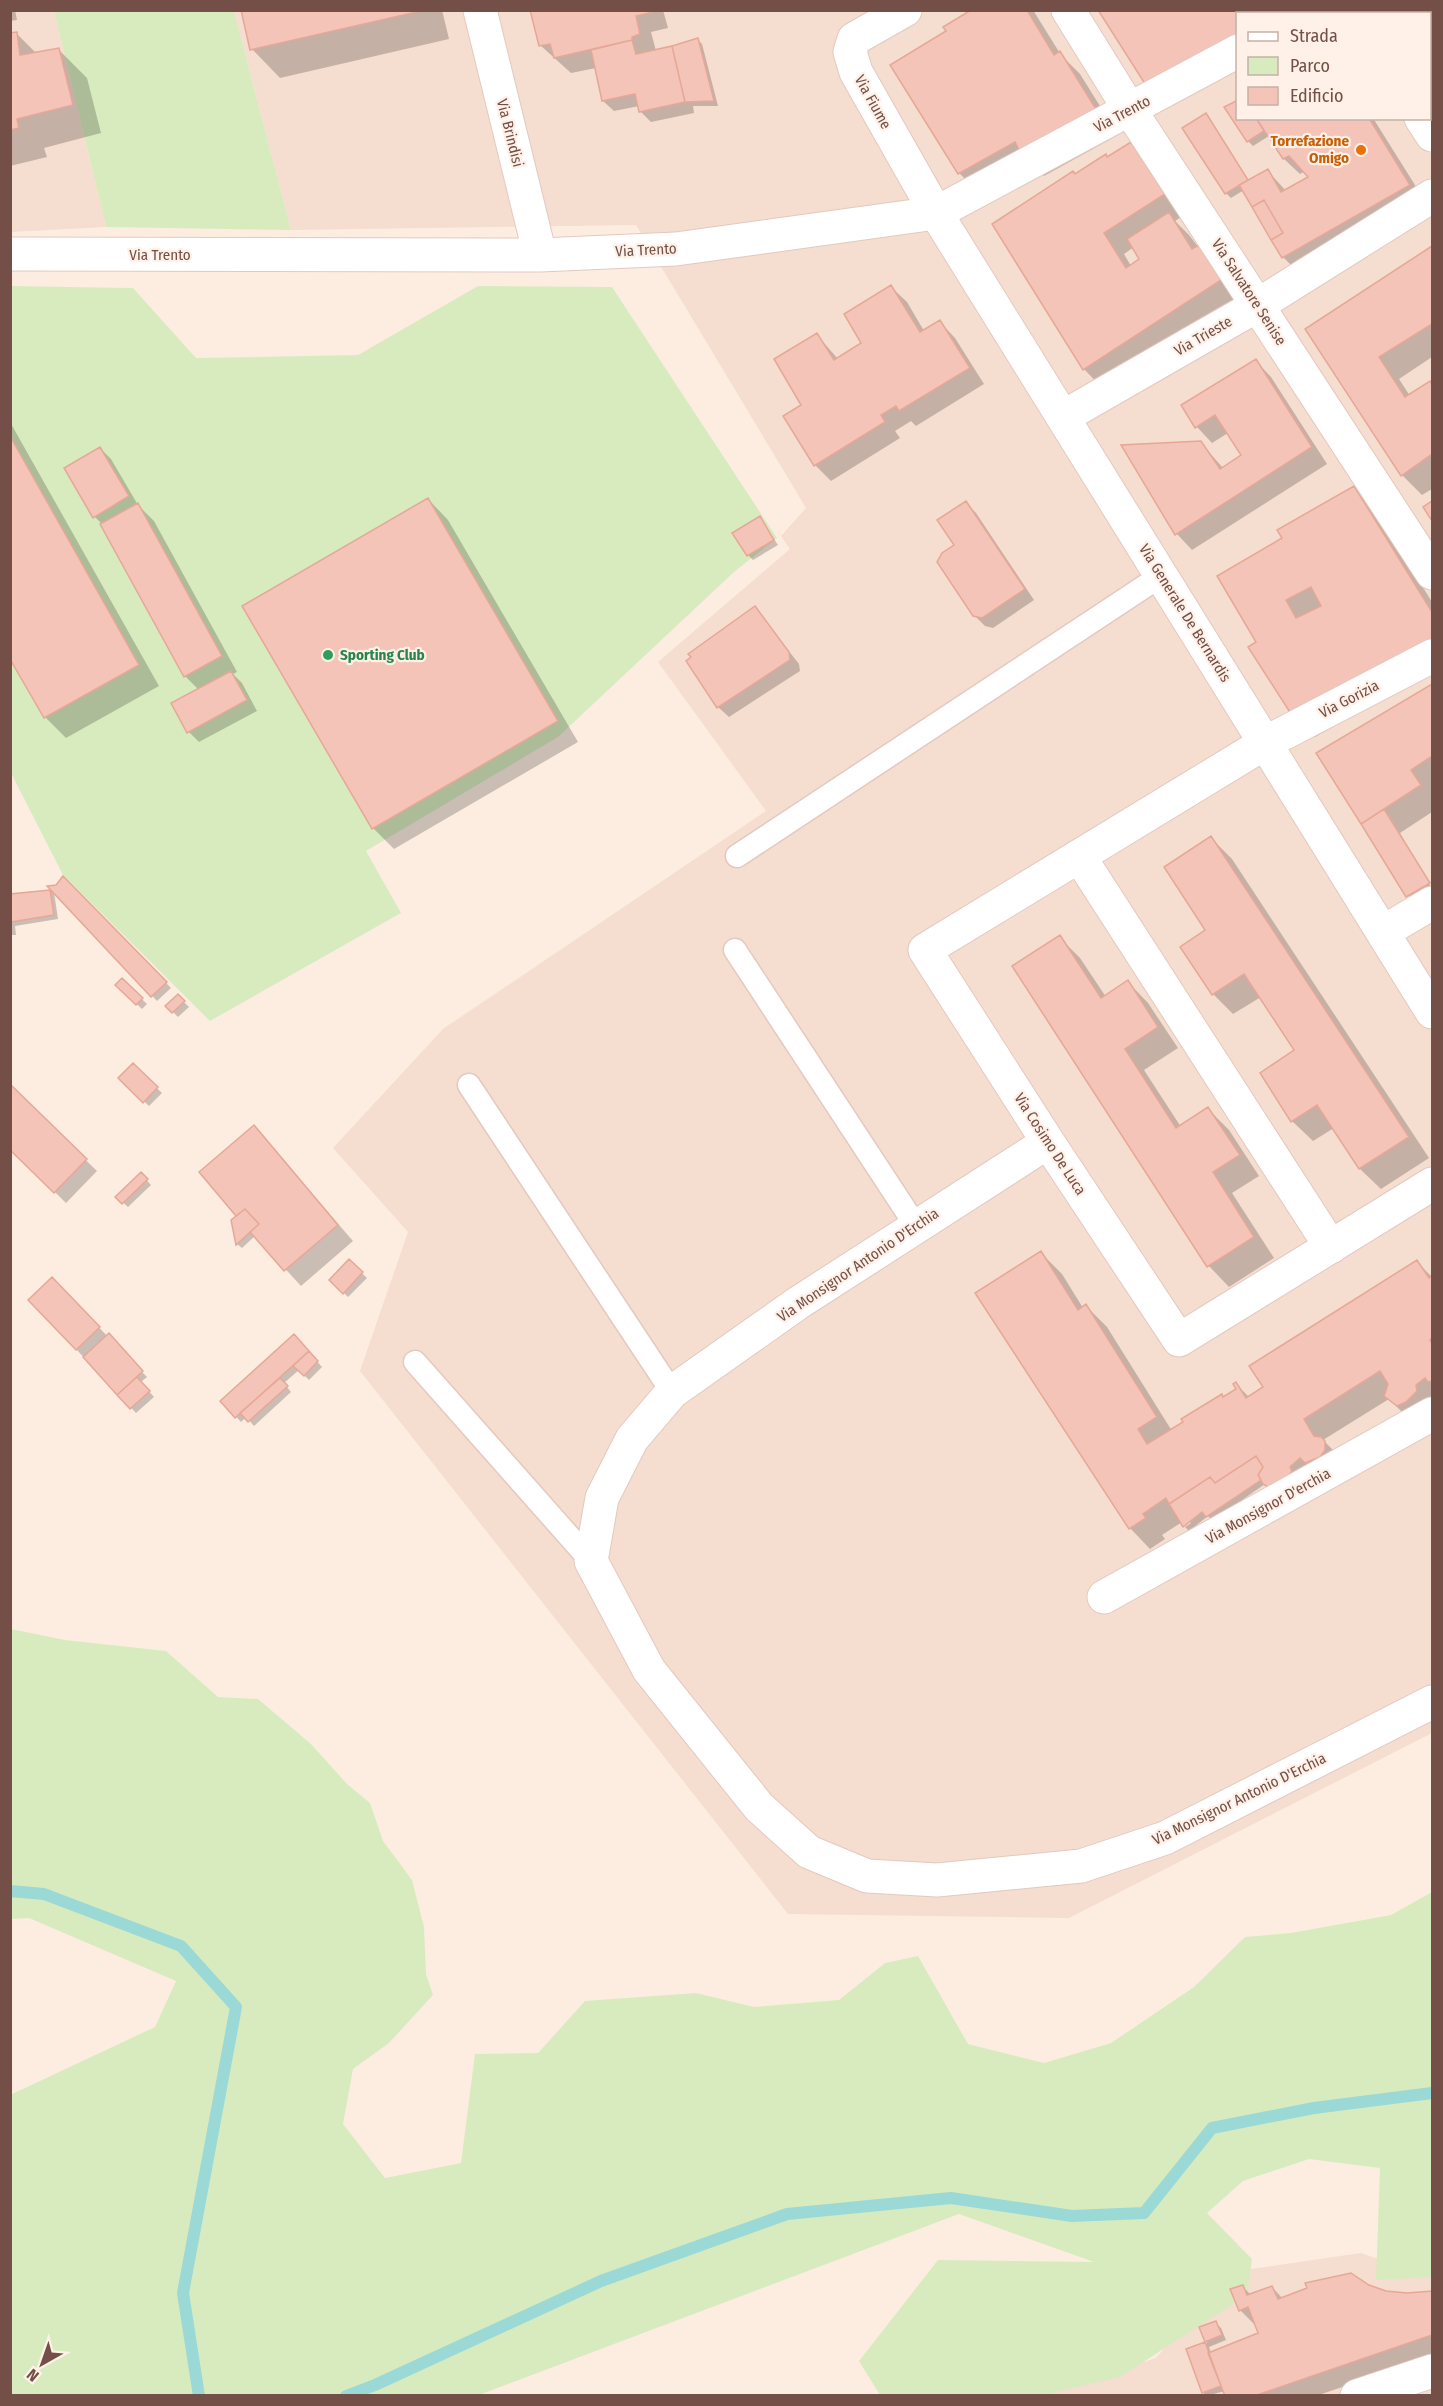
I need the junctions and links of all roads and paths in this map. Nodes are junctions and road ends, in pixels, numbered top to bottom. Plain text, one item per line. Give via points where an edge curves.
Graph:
1 (480, 10) edge
2 (1068, 10) edge
3 (903, 11) edge
4 (1236, 52) edge
5 (1130, 110) junction
6 (1422, 120) edge
7 (1432, 135) edge
8 (1432, 196) edge
9 (936, 213) junction
10 (10, 254) edge
11 (540, 255) junction
12 (1258, 305) junction
13 (1064, 417) junction
14 (1432, 573) edge
15 (1162, 576) junction
16 (1432, 656) edge
17 (1265, 743) junction
18 (737, 856) dead end
19 (1079, 856) junction
20 (1432, 903) edge
21 (1383, 932) junction
22 (735, 951) dead end
23 (1432, 1012) edge
24 (469, 1085) dead end
25 (1048, 1142) junction
26 (1432, 1184) edge
27 (916, 1226) junction
28 (1331, 1246) junction
29 (415, 1362) dead end
30 (672, 1392) junction
31 (1432, 1414) edge
32 (591, 1561) junction
33 (1104, 1597) dead end
34 (1432, 1702) edge
35 (1432, 2371) edge
36 (1357, 2396) edge

1 - 11 street, Via Brindisi
2 - 5 street, Via Salvatore Senise
3 - 9 street, Via Fiume via 854,39 850,52 856,72
4 - 5 street, Via Trento
5 - 9 street, Via Trento
5 - 12 street, Via Salvatore Senise
6 - 7 street
8 - 12 street, Via Trieste
9 - 11 street, Via Trento via 676,249
9 - 13 street, Via Generale De Bernardis
10 - 11 street, Via Trento
12 - 13 street, Via Trieste
12 - 14 street, Via Salvatore Senise
13 - 15 street, Via Generale De Bernardis
15 - 17 street, Via Generale De Bernardis
15 - 18 lane
16 - 17 street, Via Gorizia
17 - 19 street, Via Cosimo De Luca
17 - 21 street, Via Generale De Bernardis
19 - 25 street, Via Cosimo De Luca via 925,950
19 - 28 street
20 - 21 street
21 - 23 street, Via Generale De Bernardis
22 - 27 lane
24 - 30 lane
25 - 27 street, Via Monsignor Antonio D'Erchia
25 - 28 street, Via Cosimo De Luca via 1179,1340
26 - 28 street, Via Cosimo De Luca
27 - 30 street, Via Monsignor Antonio D'Erchia
29 - 32 lane
30 - 32 street, Via Monsignor Antonio D'Erchia via 632,1439 602,1498
31 - 33 street, Via Monsignor D'erchia
32 - 34 street, Via Monsignor Antonio D'Erchia via 649,1670 759,1807 808,1852 867,1876 937,1880 1081,1866 1165,1838
35 - 36 street

